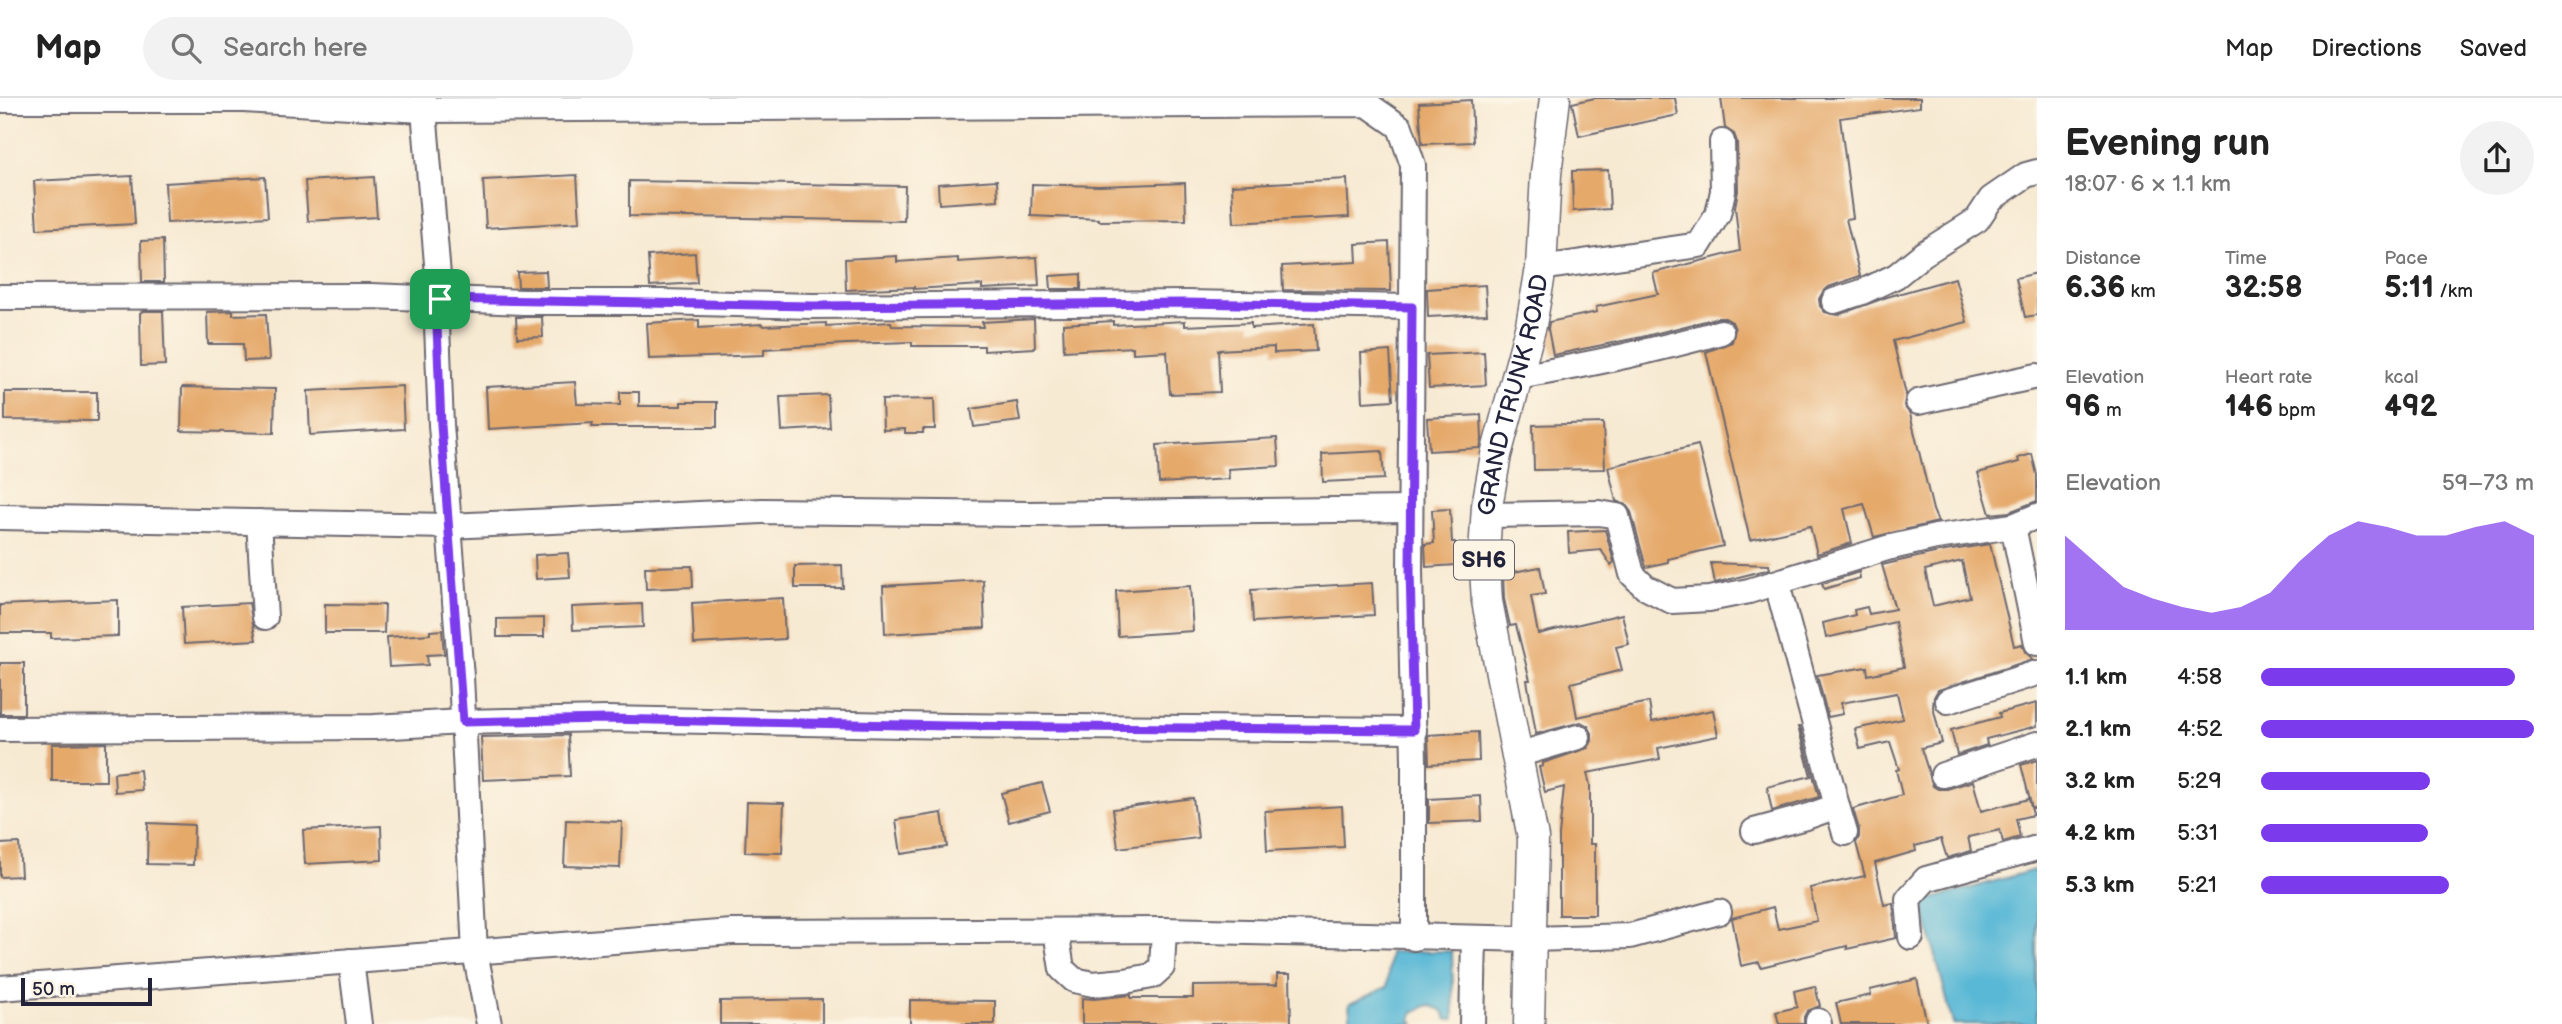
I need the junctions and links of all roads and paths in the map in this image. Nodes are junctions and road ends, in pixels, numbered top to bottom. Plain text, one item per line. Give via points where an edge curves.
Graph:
1 (1555, 98) edge
2 (0, 100) edge
3 (1065, 101) edge
4 (905, 103) edge
5 (423, 104) edge
6 (1392, 109) edge
7 (1722, 142) dead end
8 (2037, 172) edge
9 (1541, 268) junction
10 (0, 297) edge
11 (440, 299) junction
12 (1834, 301) dead end
13 (1412, 307) junction
14 (1721, 331) dead end
15 (2037, 376) edge
16 (1518, 377) junction
17 (1918, 402) dead end
18 (1410, 509) junction
19 (1487, 515) junction
20 (2037, 516) edge
21 (0, 517) edge
22 (259, 522) junction
23 (449, 526) junction
24 (2013, 526) junction
25 (1777, 583) junction
26 (265, 617) dead end
27 (2037, 643) edge
28 (2037, 673) edge
29 (1948, 701) dead end
30 (463, 722) junction
31 (0, 729) edge
32 (1414, 730) junction
33 (1578, 737) dead end
34 (2037, 744) edge
35 (1517, 755) junction
36 (1943, 775) dead end
37 (1837, 806) junction
38 (1754, 831) dead end
39 (1845, 833) dead end
40 (2037, 848) edge
41 (1719, 912) dead end
42 (1164, 930) junction
43 (1056, 931) junction
44 (1911, 937) dead end
45 (1414, 938) junction
46 (1474, 939) junction
47 (1532, 939) junction
48 (475, 952) junction
49 (351, 961) junction
50 (0, 988) edge
51 (359, 1024) edge
52 (489, 1024) edge
53 (1472, 1024) edge
54 (1529, 1024) edge

1 - 9 main road, GRAND TRUNK ROAD / SH6
2 - 5 street
3 - 4 street
3 - 6 street via 1367,104
4 - 5 street
5 - 11 street
6 - 13 street via 1413,165
7 - 9 street via 1723,191 1718,214 1699,245
8 - 12 street via 1991,199 1977,220 1896,276
9 - 16 main road, GRAND TRUNK ROAD / SH6
10 - 11 street
11 - 13 street via 813,306 1186,303
11 - 23 street via 437,326
13 - 18 street
14 - 16 street via 1588,365
15 - 17 street
16 - 19 main road, GRAND TRUNK ROAD / SH6 via 1496,455
18 - 23 street via 1028,514 762,511
18 - 32 street
19 - 25 street via 1617,516 1632,574 1645,587 1672,601 1729,596
19 - 35 main road, GRAND TRUNK ROAD / SH6 via 1487,601
20 - 24 street
21 - 22 street
22 - 23 street
22 - 26 street
23 - 30 street
24 - 25 street via 1887,548
24 - 27 street
25 - 37 street
28 - 29 street
30 - 31 street via 374,727
30 - 32 street via 606,719
30 - 48 street
32 - 45 street
33 - 35 street
34 - 36 street
35 - 47 main road, GRAND TRUNK ROAD / SH6 via 1533,838
37 - 38 street
37 - 39 street
40 - 44 street via 1926,880 1908,899
41 - 47 street via 1630,936
42 - 43 street
42 - 43 street via 1162,967 1152,976 1093,984 1074,980 1062,969
42 - 45 street
43 - 48 street via 732,932
45 - 46 street
46 - 47 street
46 - 53 street
47 - 54 main road, GRAND TRUNK ROAD / SH6
48 - 49 street
48 - 52 street
49 - 50 street
49 - 51 street

